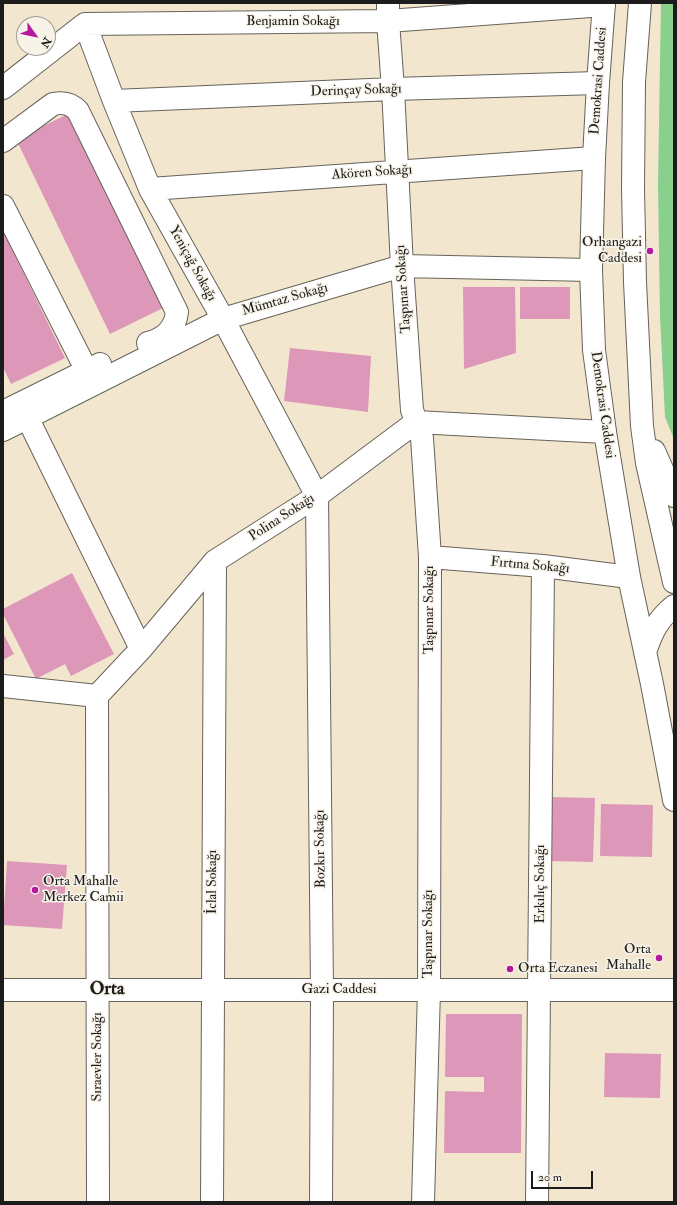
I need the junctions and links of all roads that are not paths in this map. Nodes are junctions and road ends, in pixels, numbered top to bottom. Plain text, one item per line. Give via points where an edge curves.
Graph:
1 (640, 3) edge
2 (604, 4) edge
3 (388, 12) edge
4 (85, 24) junction
5 (598, 82) junction
6 (3, 88) edge
7 (393, 89) junction
8 (114, 101) junction
9 (3, 141) edge
10 (594, 158) junction
11 (397, 171) junction
12 (150, 189) junction
13 (3, 206) edge
14 (402, 266) junction
15 (591, 270) junction
16 (222, 319) junction
17 (90, 377) junction
18 (3, 412) edge
19 (27, 417) junction
20 (416, 422) junction
21 (642, 426) junction
22 (3, 430) edge
23 (604, 432) junction
24 (317, 496) junction
25 (674, 496) edge
26 (430, 558) junction
27 (215, 561) junction
28 (544, 566) junction
29 (629, 577) junction
30 (674, 582) edge
31 (674, 606) edge
32 (141, 649) junction
33 (645, 652) junction
34 (3, 686) edge
35 (97, 696) junction
36 (674, 800) edge
37 (3, 990) edge
38 (98, 990) junction
39 (213, 990) junction
40 (322, 990) junction
41 (429, 990) junction
42 (540, 990) junction
43 (674, 990) edge
44 (98, 1202) edge
45 (212, 1202) edge
46 (321, 1202) edge
47 (423, 1202) edge
48 (538, 1202) edge

1 - 21 street via 634,82 633,190
2 - 3 street, Benjamin Sokağı
2 - 5 street, Demokrasi Caddesi
3 - 4 street, Benjamin Sokağı
3 - 7 street, Taşpınar Sokağı
4 - 6 street
4 - 8 street, Yeniçağ Sokağı
5 - 7 street, Derinçay Sokağı
5 - 10 street, Demokrasi Caddesi
7 - 8 street, Derinçay Sokağı
7 - 11 street, Taşpınar Sokağı
8 - 12 street, Yeniçağ Sokağı
9 - 17 street via 53,104 59,102 75,107 177,312 174,324 163,337
10 - 11 street, Akören Sokağı
10 - 15 street, Demokrasi Caddesi
11 - 12 street, Akören Sokağı
11 - 14 street, Taşpınar Sokağı
12 - 16 street, Yeniçağ Sokağı
13 - 17 street
14 - 15 street, Mümtaz Sokağı
14 - 16 street, Mümtaz Sokağı
14 - 20 street, Taşpınar Sokağı via 412,410
15 - 23 street, Demokrasi Caddesi via 594,350
16 - 17 street, Mümtaz Sokağı
16 - 24 street, Yeniçağ Sokağı
17 - 18 street
17 - 19 street, Mümtaz Sokağı
19 - 22 street, Mümtaz Sokağı
19 - 32 street
20 - 23 street
20 - 24 street, Polina Sokağı
20 - 26 street, Taşpınar Sokağı via 422,438
21 - 25 street
21 - 30 street via 647,463
23 - 29 street, Demokrasi Caddesi
24 - 27 street, Polina Sokağı
24 - 40 street, Bozkır Sokağı
26 - 28 street, Fırtına Sokağı
26 - 41 street, Taşpınar Sokağı
27 - 32 street, Polina Sokağı
27 - 39 street, İclal Sokağı
28 - 29 street, Fırtına Sokağı
28 - 42 street, Erkılıç Sokağı
29 - 33 street, Demokrasi Caddesi
31 - 33 street via 652,633
32 - 35 street, Polina Sokağı
33 - 36 street, Demokrasi Caddesi
34 - 35 street
35 - 38 street, Sıraevler Sokağı
37 - 38 street, Gazi Caddesi
38 - 39 street, Gazi Caddesi
38 - 44 street, Sıraevler Sokağı
39 - 40 street, Gazi Caddesi
39 - 45 street, İclal Sokağı
40 - 41 street, Gazi Caddesi
40 - 46 street, Bozkır Sokağı
41 - 42 street, Gazi Caddesi
41 - 47 street, Taşpınar Sokağı
42 - 43 street, Gazi Caddesi
42 - 48 street, Erkılıç Sokağı

